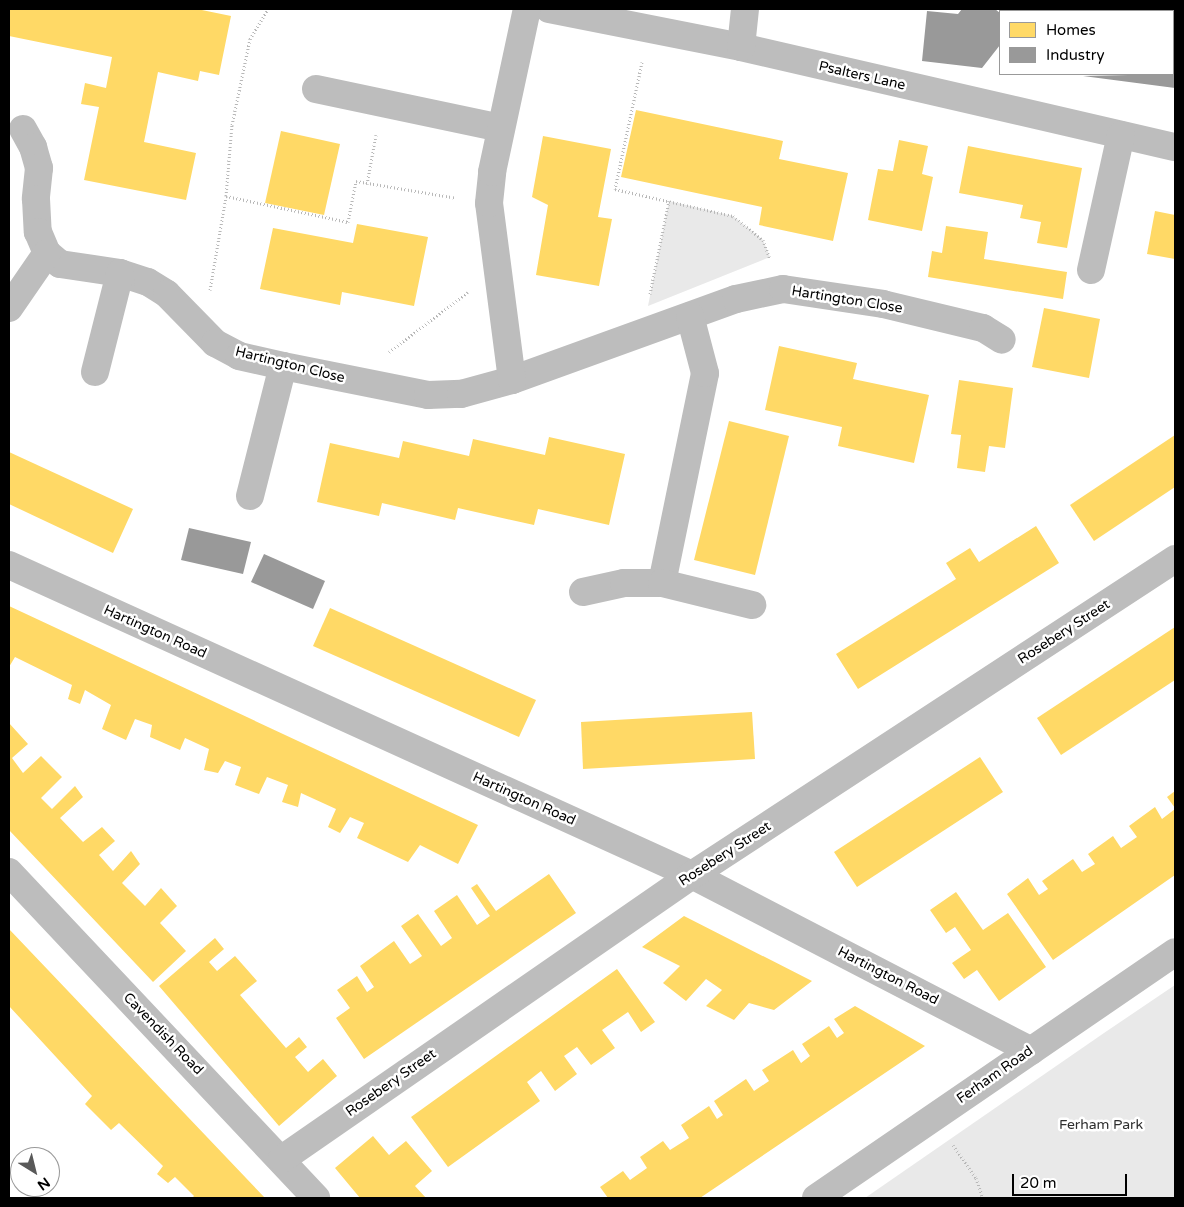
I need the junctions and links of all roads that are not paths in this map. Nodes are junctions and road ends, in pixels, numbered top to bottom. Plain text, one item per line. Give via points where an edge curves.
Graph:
1 (527, 9) edge
2 (549, 9) edge
3 (745, 9) edge
4 (741, 47) junction
5 (316, 89) dead end
6 (501, 128) junction
7 (23, 129) dead end
8 (1121, 135) junction
9 (1175, 146) edge
10 (47, 253) junction
11 (1091, 270) dead end
12 (120, 273) junction
13 (9, 308) edge
14 (690, 316) junction
15 (1002, 340) dead end
16 (284, 366) junction
17 (95, 372) dead end
18 (512, 380) junction
19 (250, 496) dead end
20 (1175, 559) edge
21 (9, 565) edge
22 (662, 583) junction
23 (583, 592) dead end
24 (752, 606) dead end
25 (9, 872) edge
26 (692, 875) junction
27 (1175, 952) edge
28 (1031, 1051) junction
29 (282, 1159) junction
30 (316, 1198) edge
31 (816, 1198) edge

1 - 6 street
2 - 4 street, Psalters Lane
3 - 4 street
4 - 8 street, Psalters Lane
5 - 6 street
6 - 18 street via 489,203
7 - 10 street via 39,168 36,199 38,232
8 - 9 street, Psalters Lane
8 - 11 street
10 - 12 street, Hartington Close via 60,264
10 - 13 street
12 - 16 street, Hartington Close via 148,282 167,294 199,323 215,343 239,356
12 - 17 street
14 - 15 street, Hartington Close via 736,299 783,289 883,304 983,328
14 - 18 street, Hartington Close
14 - 22 street via 705,373
16 - 18 street, Hartington Close via 428,395 461,394
16 - 19 street
20 - 26 street, Rosebery Street
21 - 26 street, Hartington Road
22 - 23 street via 624,583
22 - 24 street
25 - 29 street, Cavendish Road
26 - 28 street, Hartington Road
26 - 29 street, Rosebery Street
27 - 28 street, Ferham Road
28 - 31 street, Ferham Road
29 - 30 street, Cavendish Road

